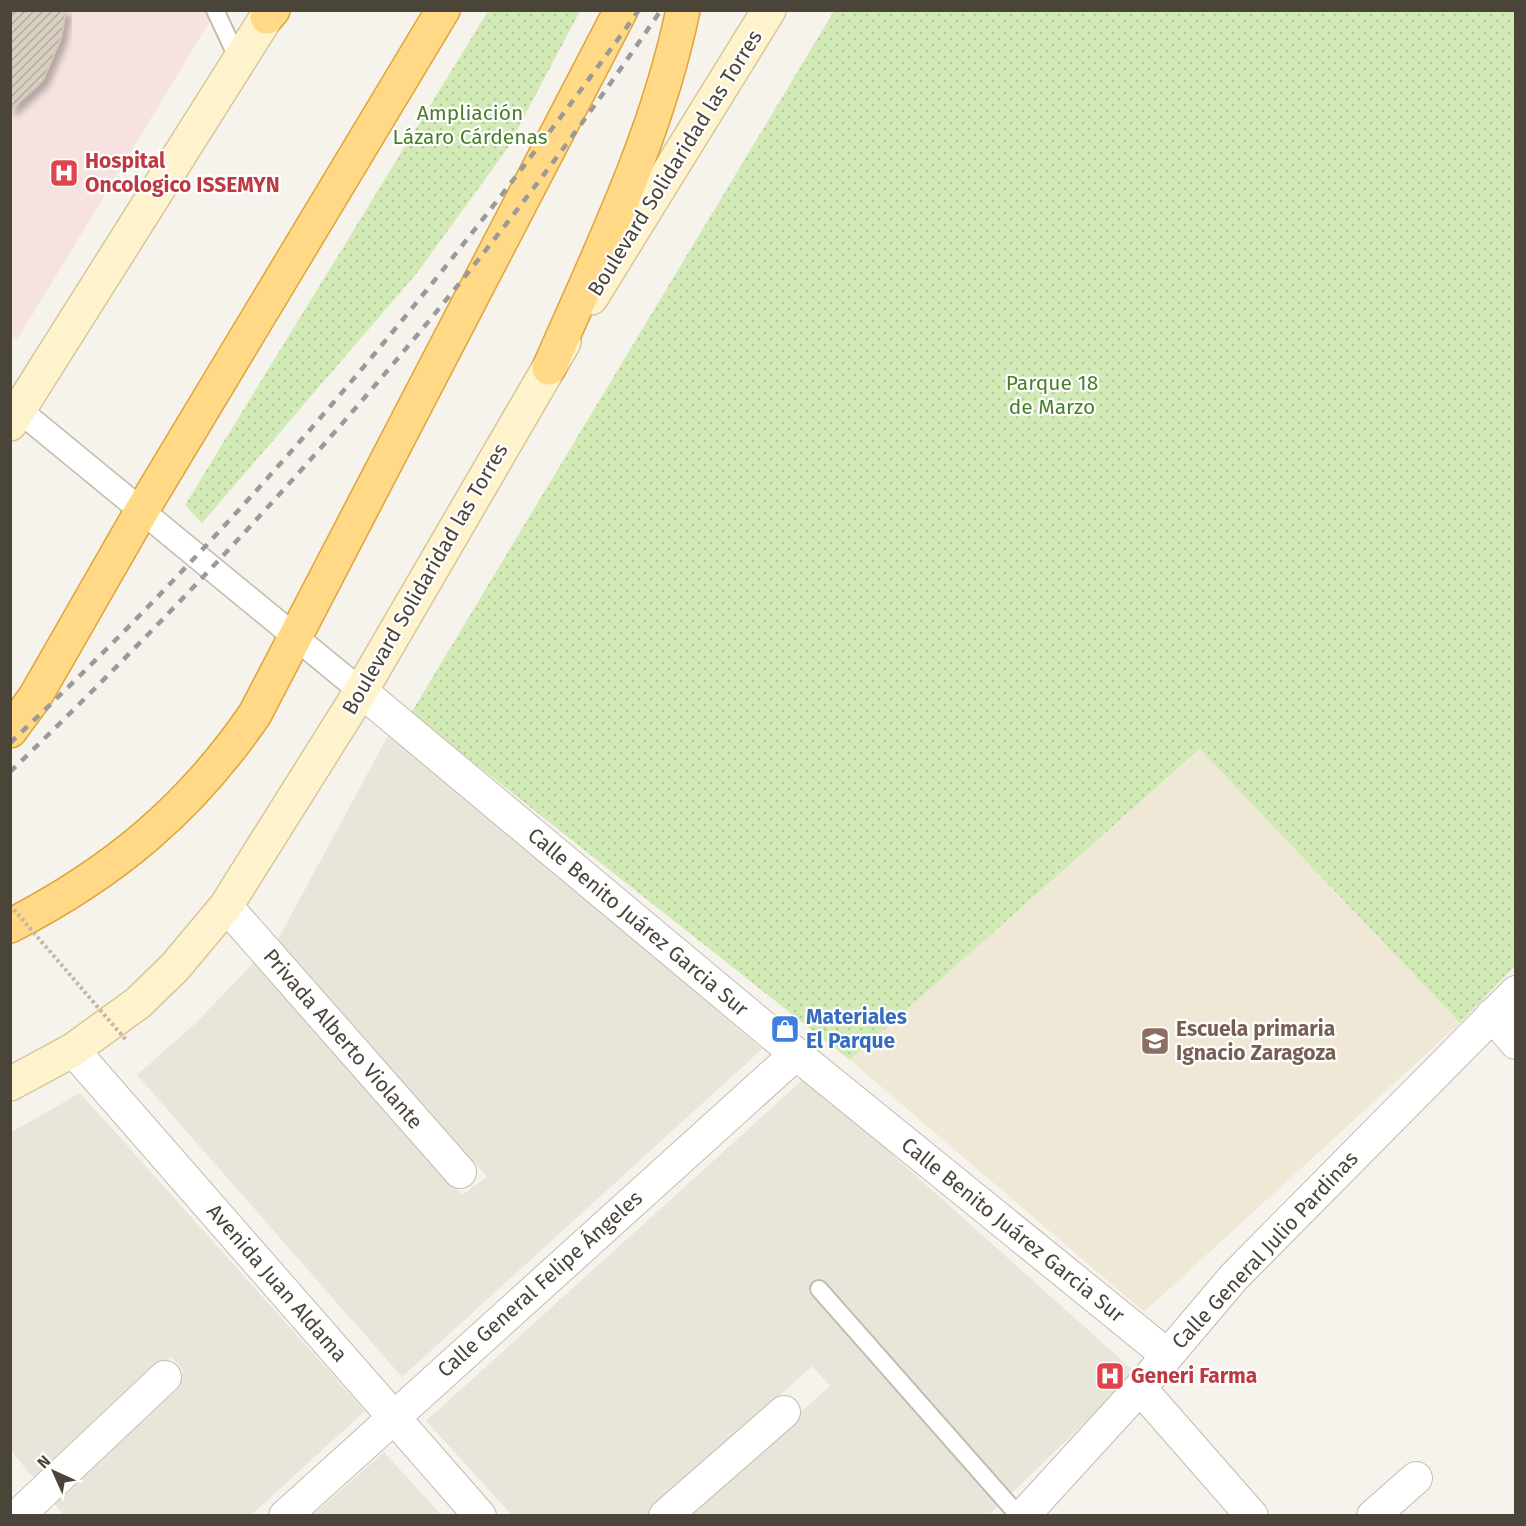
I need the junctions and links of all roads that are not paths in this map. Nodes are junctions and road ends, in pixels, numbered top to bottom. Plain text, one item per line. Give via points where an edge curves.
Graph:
1 (215, 10) edge
2 (443, 10) edge
3 (621, 10) edge
4 (682, 10) edge
5 (768, 10) edge
6 (270, 13) edge
7 (239, 61) junction
8 (549, 368) junction
9 (14, 412) edge
10 (141, 512) junction
11 (295, 635) junction
12 (361, 691) junction
13 (10, 731) edge
14 (226, 906) junction
15 (10, 926) edge
16 (1515, 992) edge
17 (1492, 1016) junction
18 (1515, 1044) edge
19 (73, 1050) junction
20 (796, 1054) junction
21 (10, 1084) edge
22 (460, 1172) dead end
23 (819, 1289) dead end
24 (1167, 1355) junction
25 (165, 1377) dead end
26 (1140, 1388) junction
27 (784, 1412) dead end
28 (393, 1416) junction
29 (1416, 1479) dead end
30 (22, 1505) edge
31 (285, 1515) edge
32 (480, 1515) edge
33 (665, 1515) edge
34 (1021, 1515) edge
35 (1252, 1515) edge
36 (1373, 1515) edge

1 - 7 lane
2 - 10 highway
3 - 11 highway
4 - 8 highway via 656,111 628,187
5 - 8 main road, Boulevard Solidaridad las Torres
6 - 7 main road
7 - 9 main road
8 - 12 main road, Boulevard Solidaridad las Torres
9 - 10 street
10 - 11 street
10 - 13 highway via 35,697
11 - 12 street
11 - 15 highway via 255,714 195,792 118,861 65,897
12 - 14 main road, Boulevard Solidaridad las Torres
12 - 20 street, Calle Benito Juárez Garcia Sur
14 - 19 main road, Boulevard Solidaridad las Torres via 175,967 138,1003
14 - 22 street, Privada Alberto Violante
16 - 17 street, Calle General Julio Pardinas
17 - 18 street
17 - 24 street, Calle General Julio Pardinas via 1234,1276
19 - 21 main road, Boulevard Solidaridad las Torres
19 - 28 street, Avenida Juan Aldama
20 - 24 street, Calle Benito Juárez Garcia Sur
20 - 28 street, Calle General Felipe Ángeles
23 - 34 lane
24 - 26 street, Calle General Julio Pardinas
25 - 30 street
26 - 34 street, Calle General Julio Pardinas via 1066,1472
26 - 35 street
27 - 33 street
28 - 31 street, Calle General Felipe Ángeles
28 - 32 street, Avenida Juan Aldama
29 - 36 street

